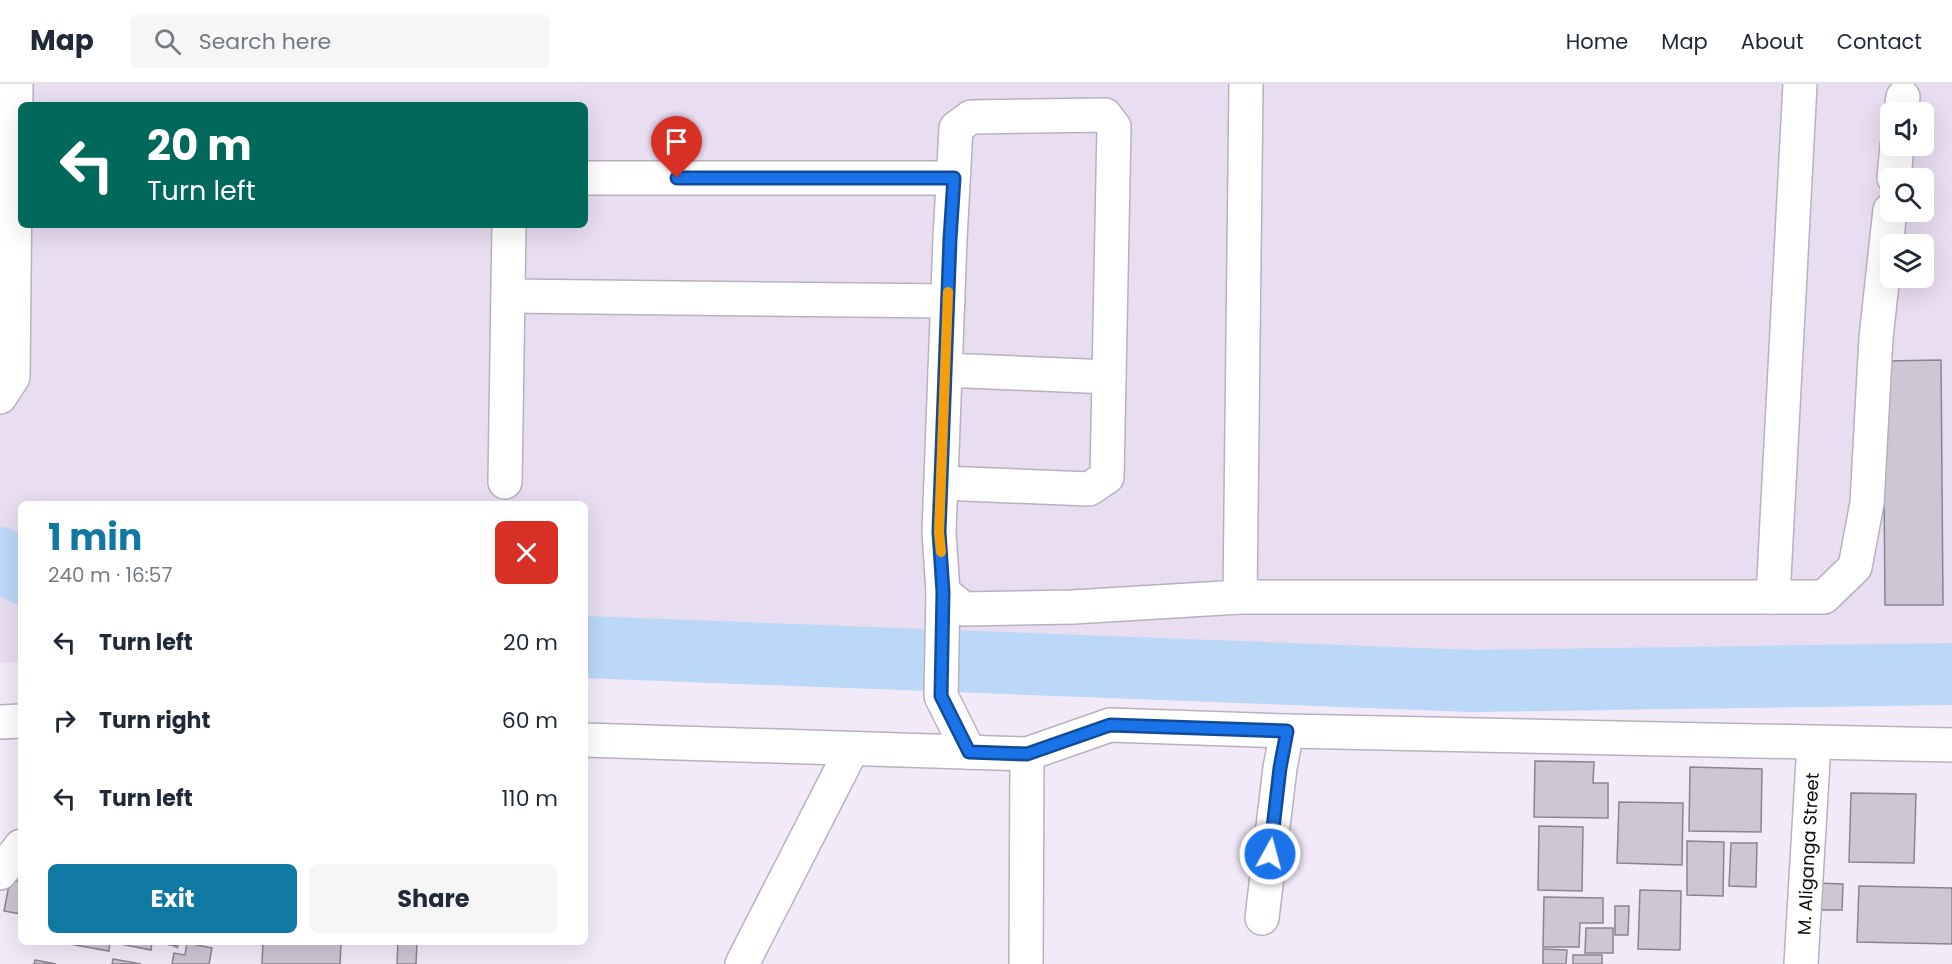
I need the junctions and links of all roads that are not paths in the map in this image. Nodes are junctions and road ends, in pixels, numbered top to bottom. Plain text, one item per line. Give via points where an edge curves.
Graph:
1 (16, 84) edge
2 (1246, 84) edge
3 (1800, 84) edge
4 (588, 178) edge
5 (954, 178) junction
6 (1889, 222) edge
7 (509, 228) edge
8 (508, 296) junction
9 (948, 301) junction
10 (945, 370) junction
11 (1109, 377) junction
12 (0, 397) edge
13 (505, 482) dead end
14 (941, 483) junction
15 (1240, 597) junction
16 (1773, 597) junction
17 (943, 605) junction
18 (0, 722) edge
19 (18, 722) edge
20 (1287, 731) junction
21 (588, 740) edge
22 (1814, 743) junction
23 (1952, 745) edge
24 (852, 749) junction
25 (969, 752) junction
26 (1027, 754) junction
27 (18, 850) edge
28 (0, 873) edge
29 (1262, 918) dead end
30 (742, 964) edge
31 (1026, 964) edge
32 (1801, 964) edge

1 - 12 street via 13,377
2 - 15 street
3 - 16 street
4 - 5 street
5 - 9 street
5 - 11 street via 956,128 971,117 1105,116 1114,127
6 - 16 street via 1875,338 1867,503 1855,567 1824,597
7 - 8 street
8 - 9 street
8 - 13 street
9 - 10 street
10 - 11 street
10 - 14 street
11 - 14 street via 1107,477 1089,489
14 - 17 street
15 - 16 street
15 - 17 street via 1072,607 964,609
17 - 25 street via 941,696
18 - 19 street
20 - 22 street
20 - 26 street via 1110,725
20 - 29 street
21 - 24 street
22 - 23 street
22 - 32 street, M. Aliganga Street
24 - 25 street
24 - 30 street
25 - 26 street
26 - 31 street
27 - 28 street

